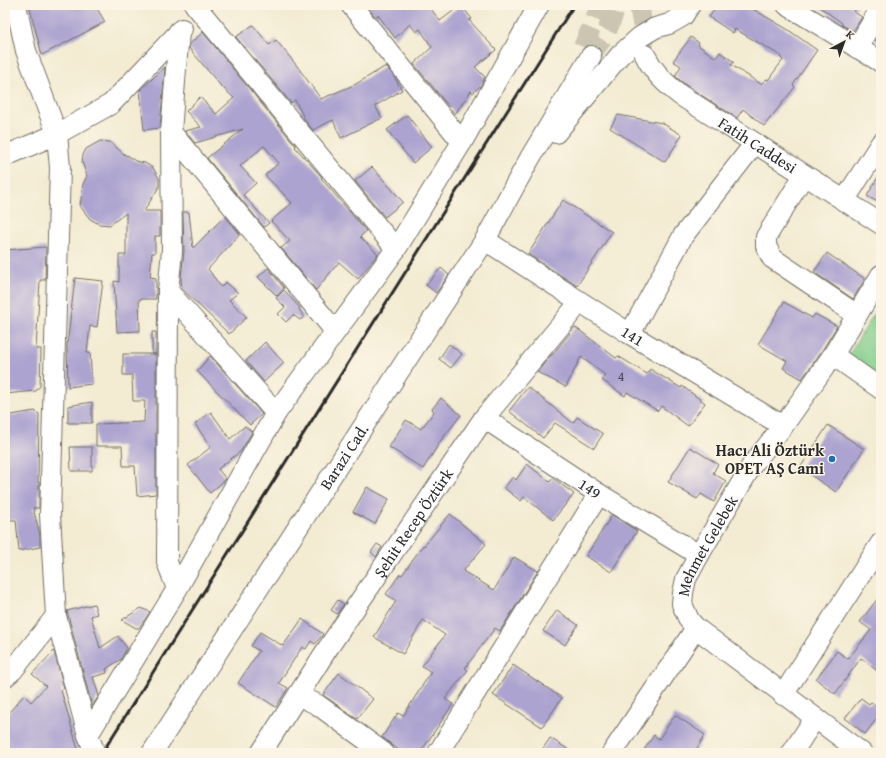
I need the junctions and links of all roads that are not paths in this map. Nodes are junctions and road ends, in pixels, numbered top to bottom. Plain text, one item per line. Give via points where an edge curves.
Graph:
1 (351, 5) edge
2 (538, 5) edge
3 (690, 5) edge
4 (787, 5) edge
5 (881, 7) edge
6 (203, 8) edge
7 (13, 13) edge
8 (179, 31) junction
9 (857, 48) junction
10 (587, 51) tunnel mouth
11 (645, 56) tunnel mouth
12 (881, 62) edge
13 (171, 132) junction
14 (57, 134) junction
15 (462, 142) junction
16 (755, 143) junction
17 (881, 143) edge
18 (5, 156) edge
19 (530, 158) junction
20 (804, 175) junction
21 (844, 201) junction
22 (881, 224) edge
23 (485, 240) junction
24 (396, 249) junction
25 (881, 274) edge
26 (168, 291) junction
27 (580, 302) junction
28 (857, 315) junction
29 (335, 331) junction
30 (630, 334) junction
31 (833, 355) junction
32 (881, 389) edge
33 (276, 413) junction
34 (484, 418) junction
35 (783, 426) junction
36 (599, 494) junction
37 (881, 543) edge
38 (698, 555) junction
39 (177, 589) junction
40 (56, 616) junction
41 (696, 628) junction
42 (5, 677) edge
43 (298, 695) junction
44 (783, 695) junction
45 (815, 718) junction
46 (92, 744) edge
47 (152, 753) edge
48 (261, 753) edge
49 (384, 753) edge
50 (438, 753) edge
51 (612, 753) edge
52 (792, 753) edge
53 (862, 753) edge

1 - 15 street
2 - 15 street
3 - 19 street via 682,16 640,37 620,55 559,131
4 - 9 street
5 - 9 street
6 - 8 street
6 - 24 street
7 - 14 street
8 - 13 street
8 - 14 street via 111,104
9 - 12 street
10 - 19 street via 539,121 537,138
11 - 16 street, Fatih Caddesi via 651,68 680,95
13 - 26 street via 172,251
13 - 29 street
14 - 18 street
14 - 40 street via 60,168 50,515
15 - 24 street
16 - 20 street, Fatih Caddesi
16 - 30 street via 683,236
17 - 21 street
19 - 23 street, Barazi Cad.
20 - 21 street, Fatih Caddesi
20 - 28 street via 766,237 766,246 772,258
21 - 22 street, Fatih Caddesi
23 - 27 street, 141
23 - 47 street, Barazi Cad.
24 - 29 street
25 - 28 street, Mehmet Gelebek
26 - 33 street
26 - 39 street via 166,562
27 - 30 street, 141
27 - 34 street, Şehit Recep Öztürk
28 - 31 street, Mehmet Gelebek
29 - 33 street
30 - 35 street, 141
31 - 32 street
31 - 35 street, Mehmet Gelebek
33 - 39 street
34 - 36 street, 149
34 - 43 street, Şehit Recep Öztürk
35 - 38 street, Mehmet Gelebek via 752,465
36 - 38 street, 149
36 - 50 street
37 - 44 street
38 - 41 street, Mehmet Gelebek via 682,593 682,604 689,620
39 - 46 street
40 - 42 street
40 - 46 street
41 - 44 street, Mehmet Gelebek
41 - 51 street
43 - 48 street, Şehit Recep Öztürk
43 - 49 street via 330,713
44 - 45 street, Mehmet Gelebek
45 - 52 street
45 - 53 street, Mehmet Gelebek

